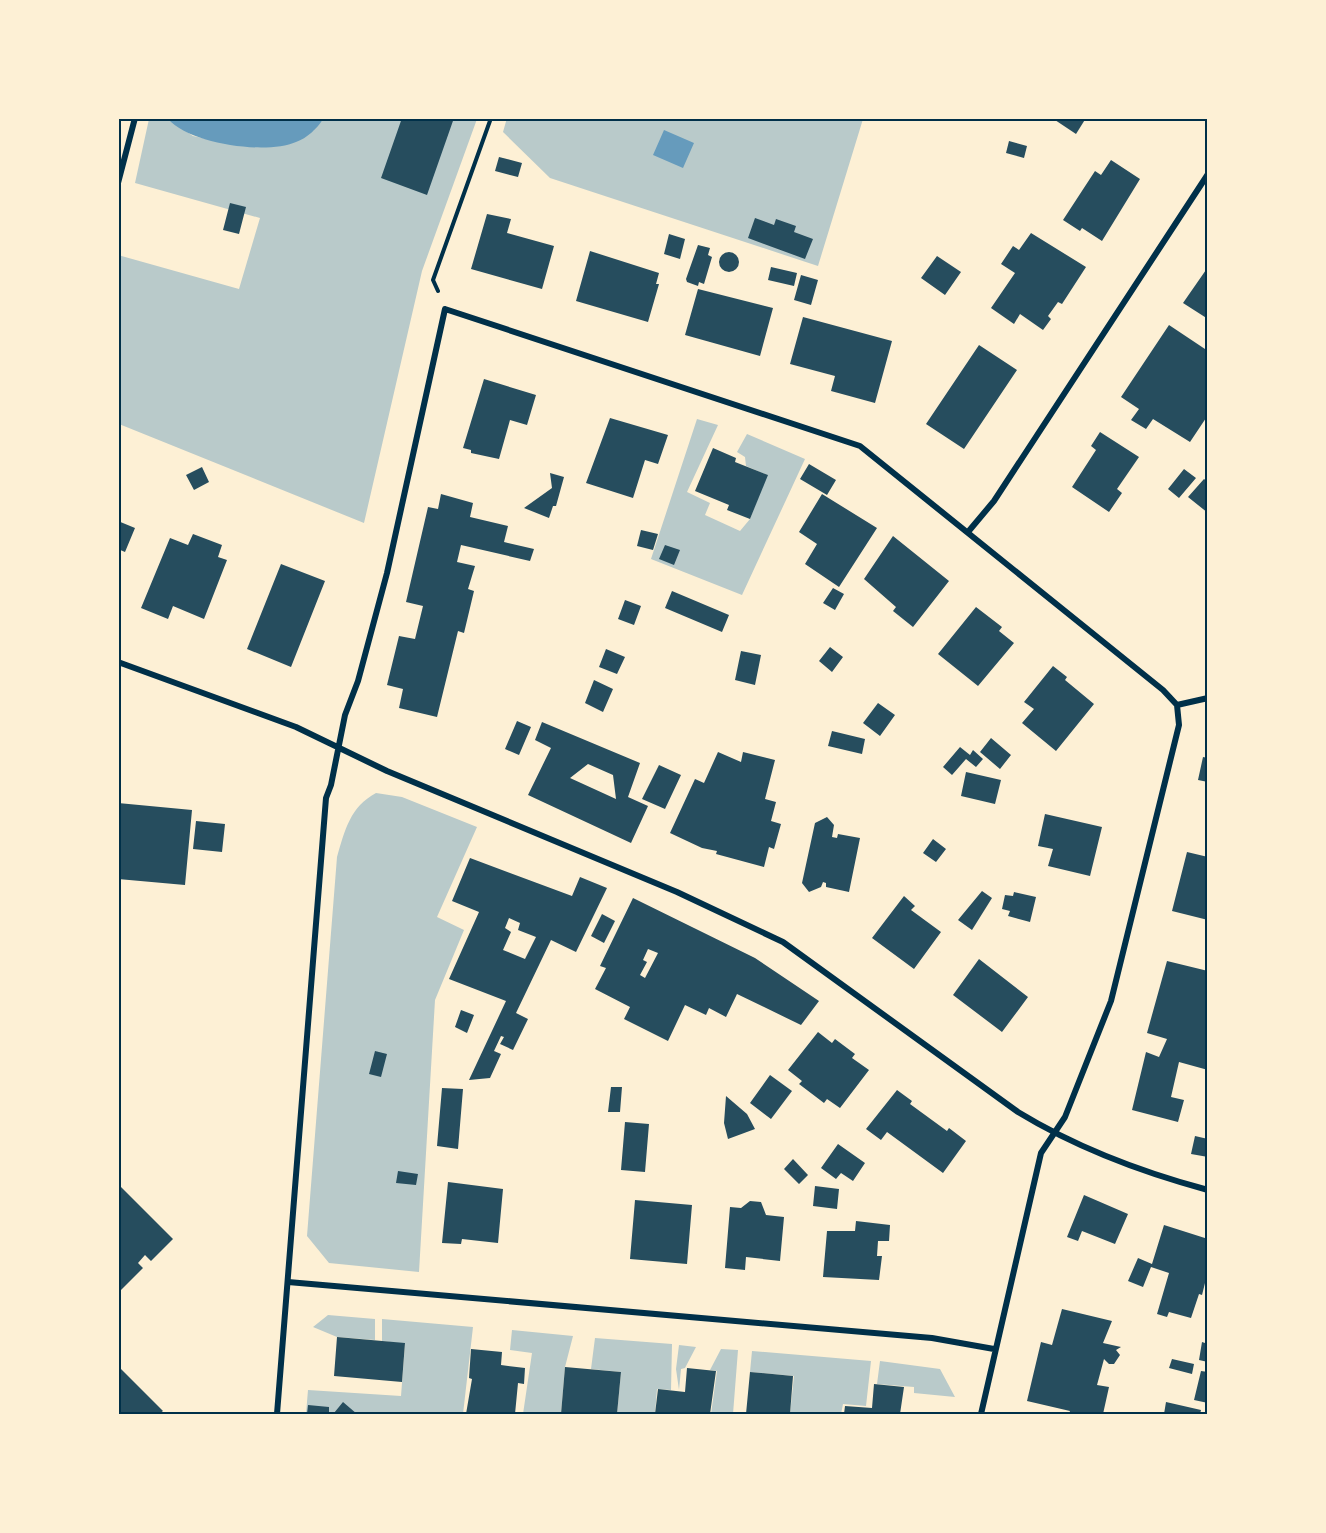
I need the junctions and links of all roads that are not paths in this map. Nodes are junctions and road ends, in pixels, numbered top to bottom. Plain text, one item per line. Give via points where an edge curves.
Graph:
1 (135, 118) edge
2 (1208, 174) edge
3 (118, 183) edge
4 (968, 532) junction
5 (118, 662) edge
6 (1208, 698) edge
7 (1177, 705) junction
8 (337, 749) junction
9 (1053, 1133) junction
10 (1208, 1190) edge
11 (288, 1282) junction
12 (994, 1349) junction
13 (277, 1414) edge
14 (981, 1414) edge

1 - 3 street
2 - 4 street via 994,501
4 - 7 street
4 - 8 street via 860,446 445,309 387,573
5 - 8 street via 296,727
6 - 7 street
7 - 9 street via 1179,725 1111,1001 1065,1117
8 - 9 street via 677,892 783,942 1018,1112
8 - 11 street via 332,785 326,798
9 - 10 street via 1152,1175
9 - 12 street via 1041,1152
11 - 12 street via 932,1338
11 - 13 street
12 - 14 street

